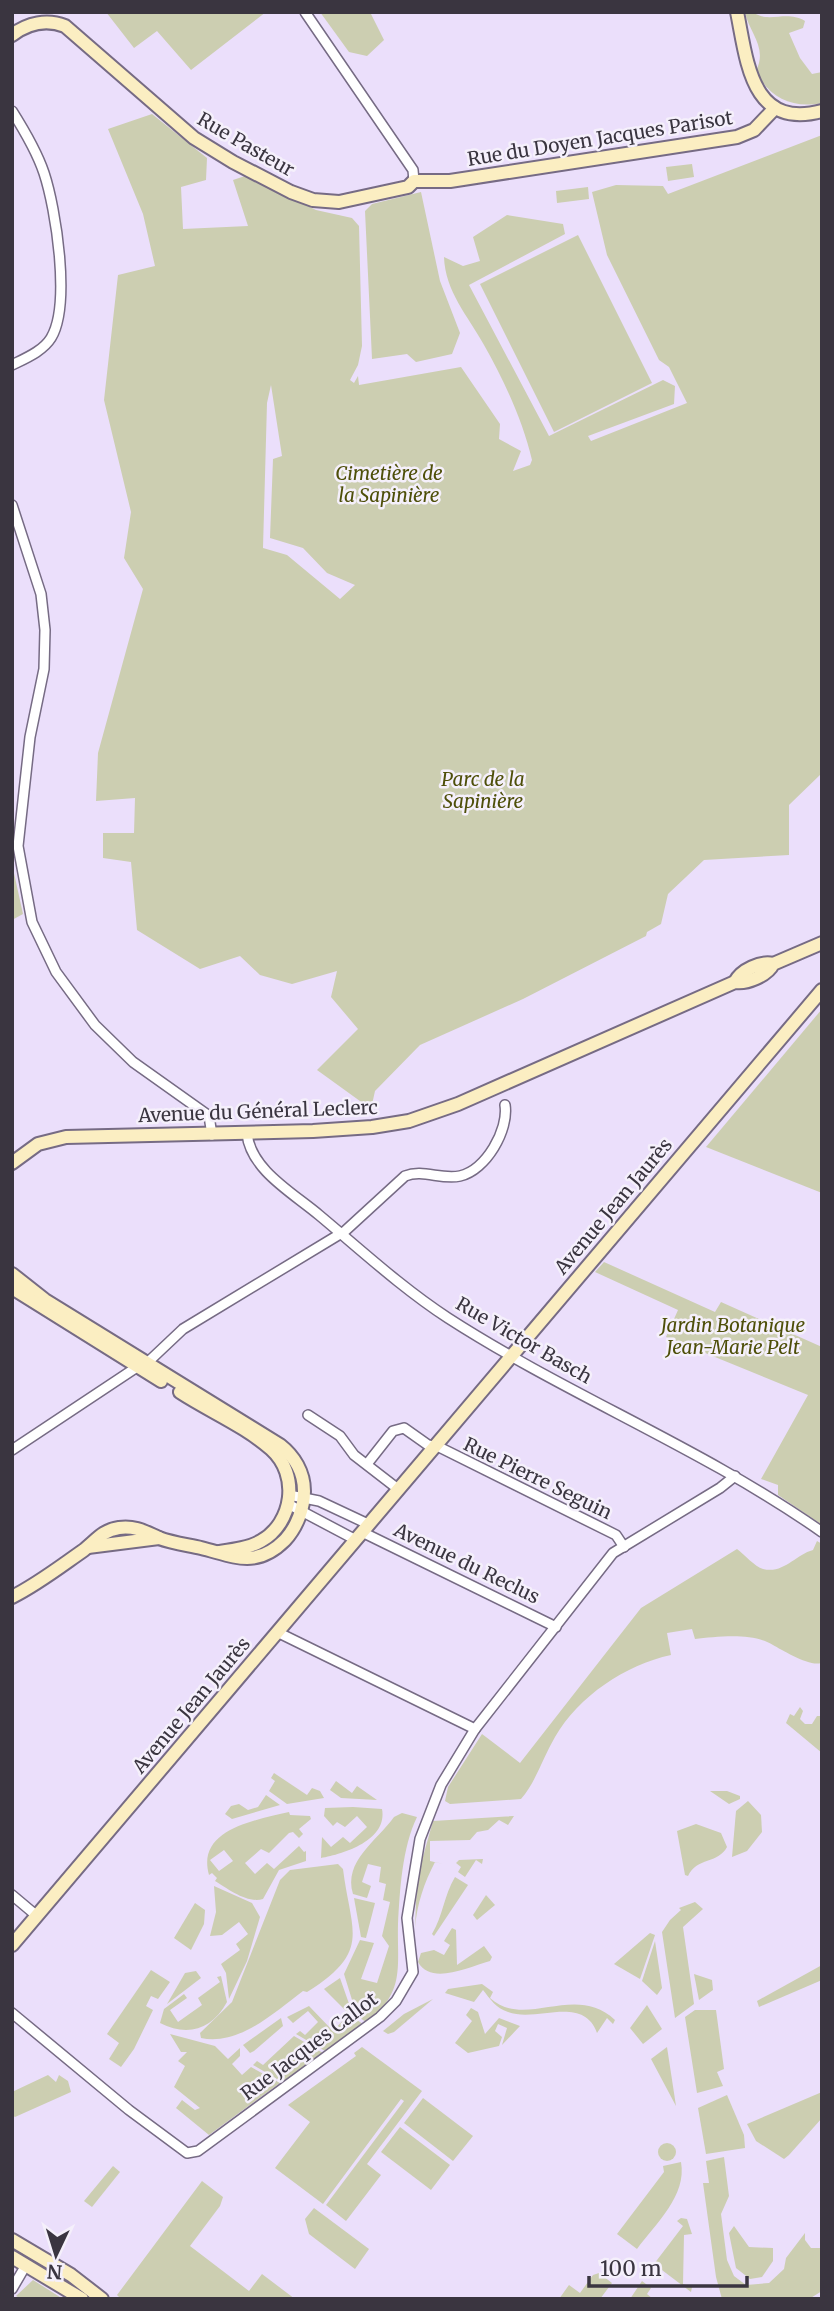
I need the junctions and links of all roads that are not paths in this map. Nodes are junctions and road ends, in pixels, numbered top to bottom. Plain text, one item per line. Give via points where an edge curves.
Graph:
1 (306, 12) edge
2 (737, 12) edge
3 (12, 36) edge
4 (775, 108) junction
5 (12, 111) edge
6 (822, 111) edge
7 (414, 181) junction
8 (12, 365) edge
9 (12, 505) edge
10 (821, 940) edge
11 (822, 989) edge
12 (505, 1105) dead end
13 (247, 1134) junction
14 (212, 1135) junction
15 (12, 1163) edge
16 (340, 1233) junction
17 (12, 1274) edge
18 (12, 1288) edge
19 (513, 1355) junction
20 (142, 1365) junction
21 (309, 1415) dead end
22 (434, 1446) junction
23 (12, 1450) edge
24 (367, 1464) junction
25 (735, 1476) junction
26 (398, 1489) junction
27 (304, 1497) junction
28 (289, 1499) junction
29 (301, 1511) junction
30 (362, 1532) junction
31 (822, 1532) edge
32 (624, 1546) junction
33 (219, 1552) junction
34 (12, 1597) edge
35 (555, 1627) junction
36 (277, 1632) junction
37 (475, 1729) junction
38 (12, 1895) edge
39 (37, 1916) junction
40 (12, 1945) edge
41 (12, 2013) edge
42 (12, 2240) edge
43 (12, 2257) edge
44 (26, 2265) junction
45 (12, 2289) edge
46 (82, 2299) edge
47 (102, 2299) edge

1 - 7 street via 413,170
2 - 4 street via 751,78
3 - 7 street, Rue Pasteur via 34,24 65,26 194,138 306,198 347,201 408,187
4 - 6 street via 804,115
4 - 7 street, Rue du Doyen Jacques Parisot via 750,132 702,143 450,181
5 - 8 street via 45,174 54,215 60,291 50,340
9 - 14 street via 41,594 45,630 44,669 30,737 18,846 32,922 56,972 82,1010 133,1062 209,1116
10 - 13 street, Avenue du Général Leclerc via 434,1114 372,1128
11 - 19 street, Avenue Jean Jaurès
12 - 16 street via 498,1139 476,1167 454,1177 417,1172 405,1176
13 - 14 street, Avenue du Général Leclerc
13 - 16 street, Rue Victor Basch via 255,1158
14 - 15 street, Avenue du Général Leclerc via 66,1137 38,1144
16 - 19 street, Rue Victor Basch via 447,1318
16 - 20 street via 183,1329
17 - 20 street
18 - 20 street
19 - 22 street, Avenue Jean Jaurès
19 - 25 street, Rue Victor Basch
20 - 23 street
20 - 27 street via 285,1449 302,1476
20 - 28 street via 273,1451 286,1472
21 - 24 street via 340,1436
22 - 24 street via 400,1427
22 - 26 street, Avenue Jean Jaurès
22 - 32 street, Rue Pierre Seguin via 616,1535
24 - 26 street
25 - 31 street, Rue Victor Basch
25 - 32 street, Rue Jacques Callot
26 - 30 street, Avenue Jean Jaurès
27 - 28 street, Avenue du Reclus
27 - 29 street
27 - 30 street, Avenue du Reclus via 319,1500
28 - 29 street, Avenue du Reclus
28 - 33 street via 281,1523 260,1542
29 - 30 street, Avenue du Reclus
29 - 33 street via 290,1535 269,1551 247,1559 232,1559
30 - 35 street, Avenue du Reclus
30 - 36 street, Avenue Jean Jaurès
32 - 35 street, Rue Jacques Callot via 609,1558
33 - 34 street via 159,1538 145,1529 120,1528 100,1534 88,1547
35 - 37 street, Rue Jacques Callot
36 - 37 street
36 - 39 street, Avenue Jean Jaurès
37 - 41 street, Rue Jacques Callot via 441,1786 419,1839 407,1918 413,1972 396,2001 198,2151 182,2150
38 - 39 street
39 - 40 street, Avenue Jean Jaurès
42 - 47 street
43 - 44 street
44 - 45 street
44 - 46 street

